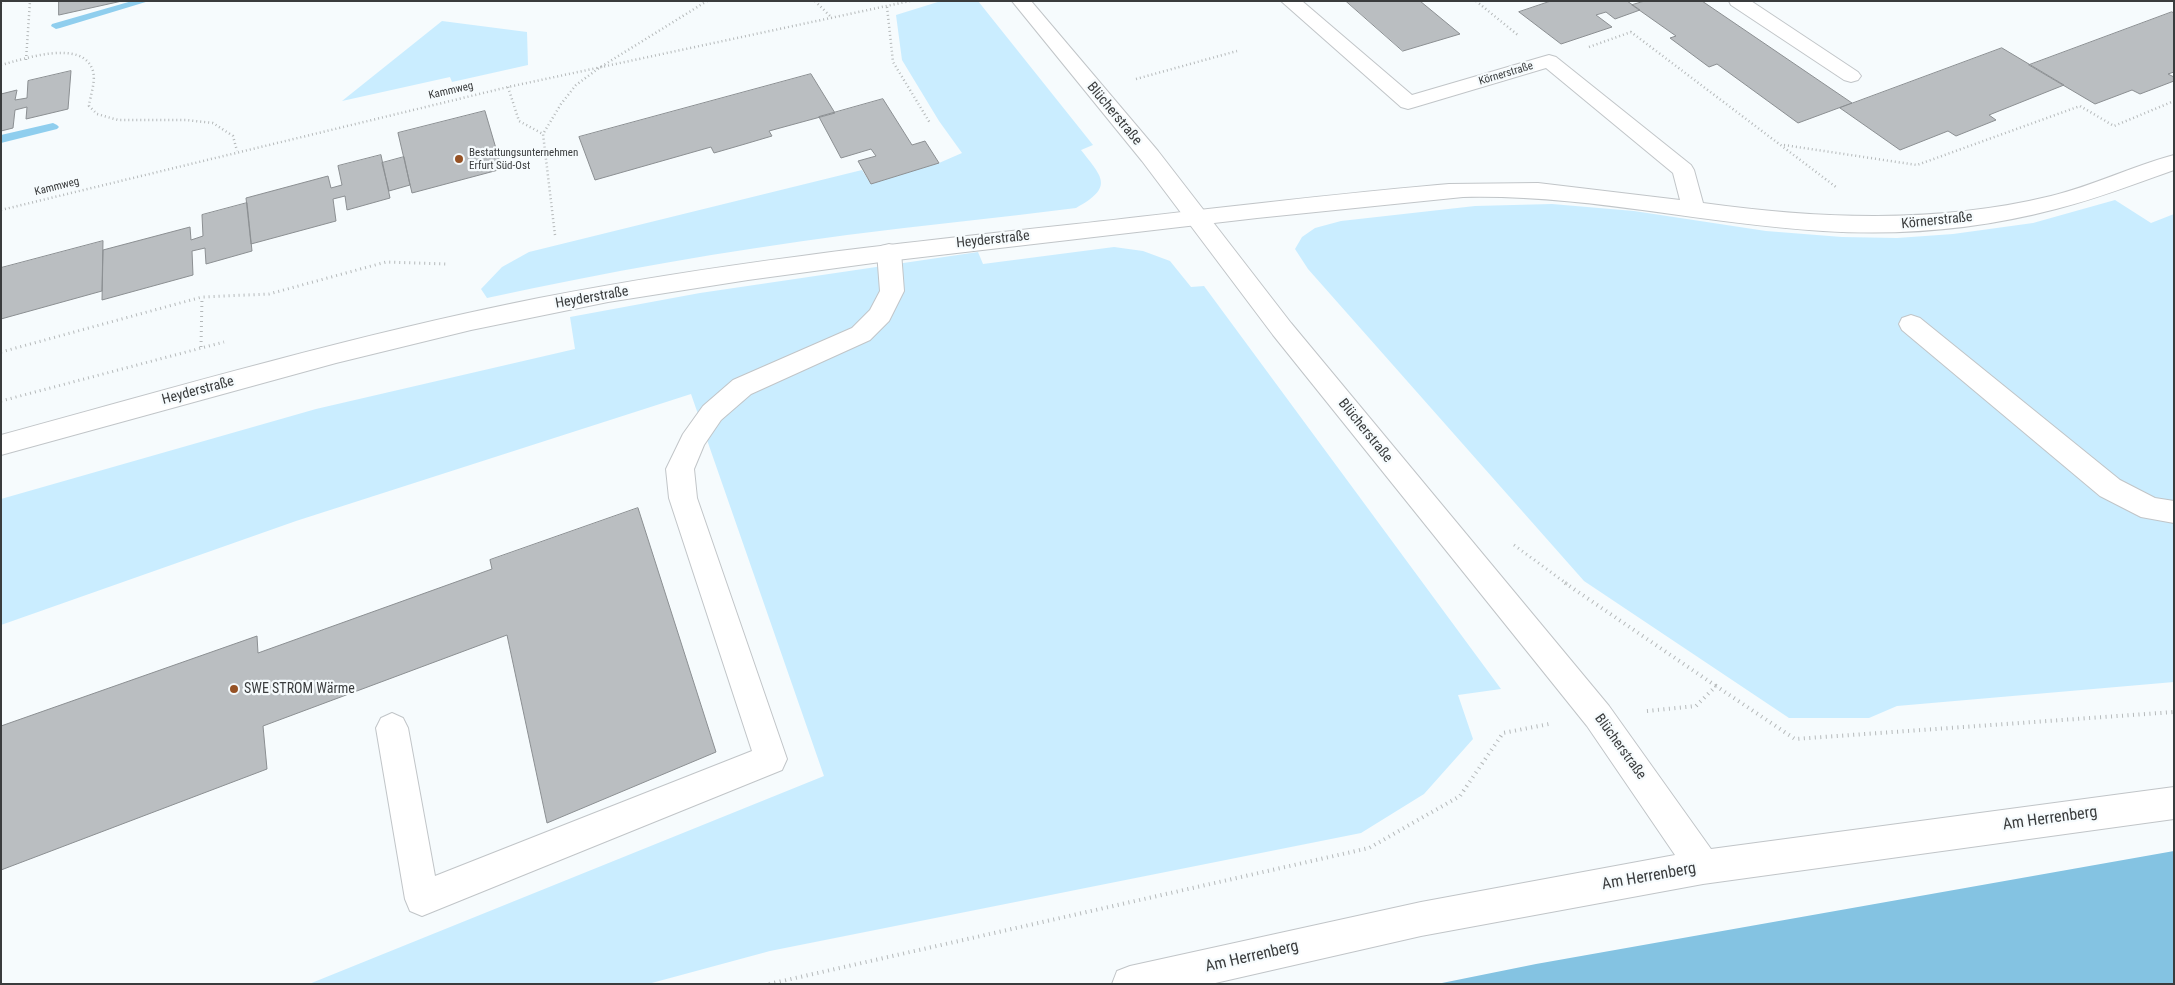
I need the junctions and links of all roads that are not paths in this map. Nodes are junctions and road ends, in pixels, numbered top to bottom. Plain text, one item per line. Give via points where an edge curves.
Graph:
1 (1021, 1) edge
2 (1290, 1) edge
3 (1738, 1) edge
4 (1851, 76) dead end
5 (2174, 162) edge
6 (1692, 208) junction
7 (1196, 217) junction
8 (888, 252) junction
9 (1911, 324) dead end
10 (1, 445) edge
11 (2174, 512) edge
12 (392, 728) dead end
13 (2174, 803) edge
14 (1702, 867) junction
15 (1130, 984) edge

1 - 7 street, Blücherstraße via 1150,156
2 - 6 street, Körnerstraße via 1408,103 1549,61 1683,170
3 - 4 street
5 - 6 street, Körnerstraße via 2100,189 2020,211 1942,222 1836,224 1763,219
6 - 7 street, Körnerstraße via 1549,192 1466,190
7 - 8 street, Heyderstraße
7 - 14 street, Blücherstraße via 1282,329 1598,716
8 - 10 street, Heyderstraße via 700,278 536,308 316,359
8 - 12 street via 892,291 880,315 861,334 742,387 712,413 692,441 680,469 684,498 771,759 422,899
9 - 11 street via 2110,488 2151,509
13 - 14 street, Am Herrenberg
14 - 15 street, Am Herrenberg via 1421,919

